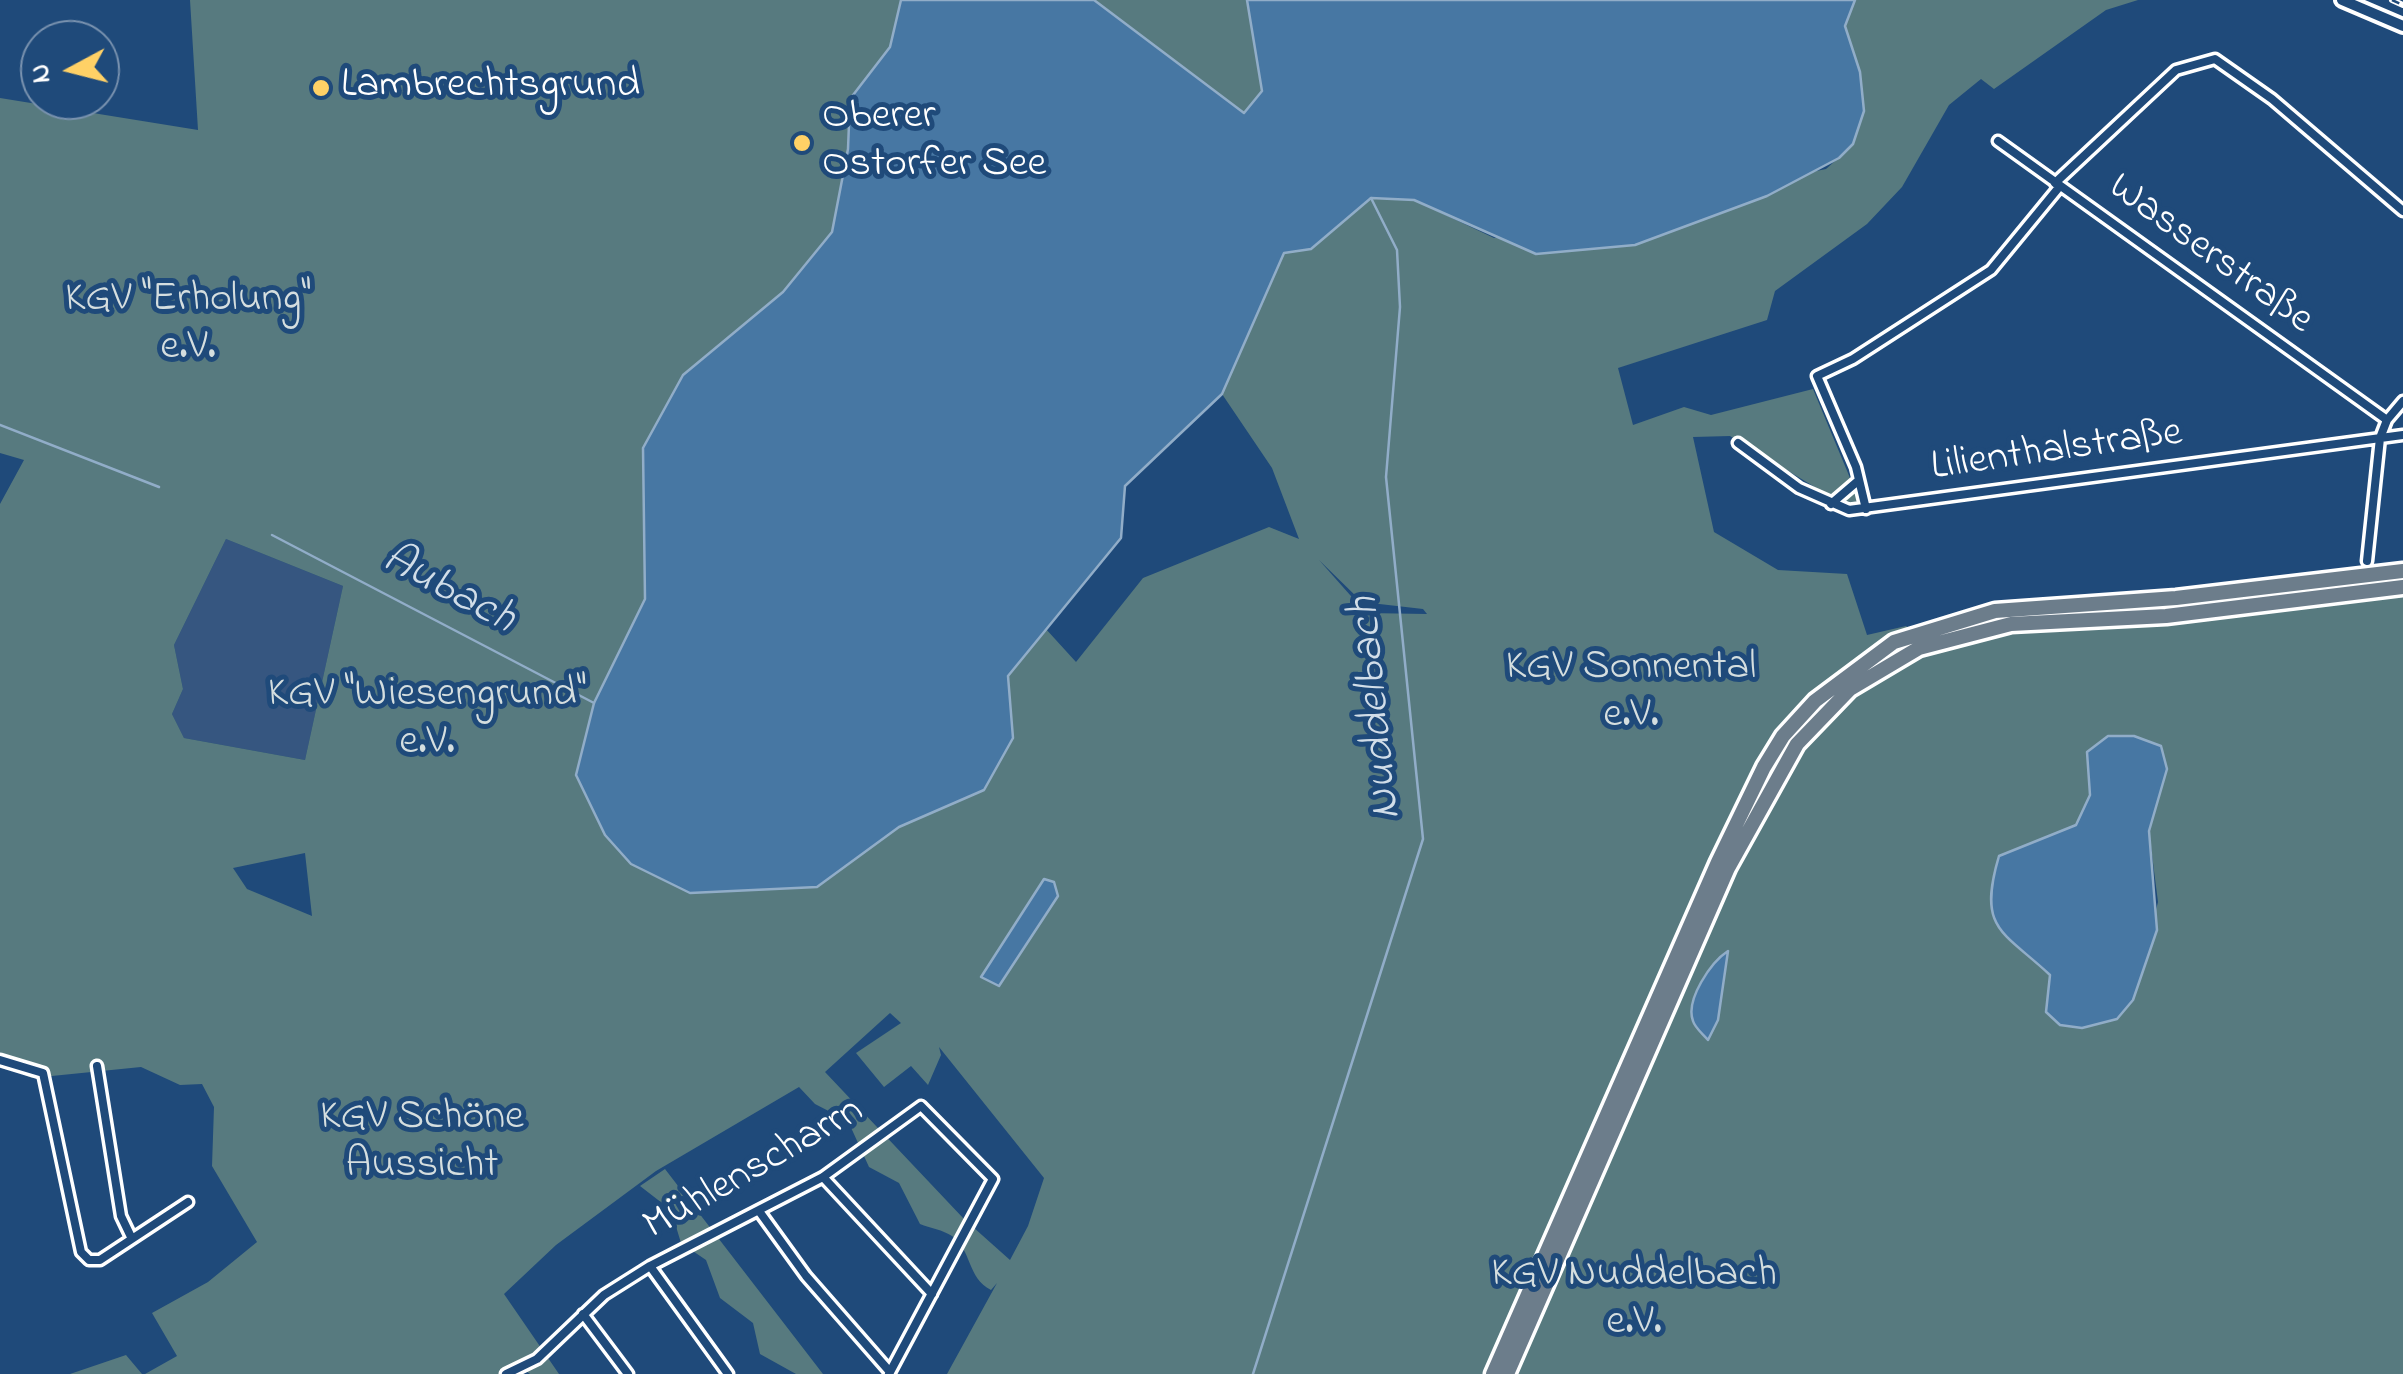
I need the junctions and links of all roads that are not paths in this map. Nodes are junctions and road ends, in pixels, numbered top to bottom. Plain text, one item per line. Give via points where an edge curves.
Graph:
1 (2342, 0) edge
2 (2403, 26) edge
3 (1998, 141) dead end
4 (2058, 184) junction
5 (2403, 211) edge
6 (2403, 401) edge
7 (2386, 420) junction
8 (2403, 435) edge
9 (2380, 438) junction
10 (1738, 443) dead end
11 (1859, 480) junction
12 (1830, 504) junction
13 (1866, 509) junction
14 (2367, 561) dead end
15 (2403, 571) edge
16 (2403, 587) edge
17 (0, 1060) edge
18 (97, 1066) dead end
19 (823, 1177) junction
20 (188, 1202) dead end
21 (759, 1211) junction
22 (132, 1239) junction
23 (650, 1266) junction
24 (932, 1294) junction
25 (583, 1314) junction
26 (890, 1373) edge
27 (506, 1374) edge
28 (628, 1374) edge
29 (728, 1374) edge
30 (1492, 1374) edge
31 (1507, 1374) edge

1 - 2 street
3 - 4 street, Wasserstraße
4 - 5 street via 2176,70 2215,59
4 - 7 street, Wasserstraße
4 - 11 street via 1991,270 1818,376
6 - 7 street
7 - 9 street
8 - 9 street, Lilienthalstraße
9 - 13 street, Lilienthalstraße
9 - 14 street
10 - 12 street, Lilienthalstraße
11 - 12 street
11 - 13 street
12 - 13 street, Lilienthalstraße
15 - 30 highway via 1995,611 1894,642 1815,701 1764,767 1718,862
16 - 31 highway via 2166,616 2011,624 1919,648 1850,689 1798,744 1728,868
17 - 22 street via 43,1073 81,1252 100,1260
18 - 22 street via 121,1216
19 - 21 street, Mühlenscharrn
19 - 24 street
19 - 24 street, Mühlenscharrn via 921,1106 993,1179
20 - 22 street
21 - 23 street, Mühlenscharrn
21 - 26 street
23 - 25 street, Mühlenscharrn
23 - 29 street
24 - 26 street, Mühlenscharrn
25 - 27 street, Mühlenscharrn via 537,1359
25 - 28 street

